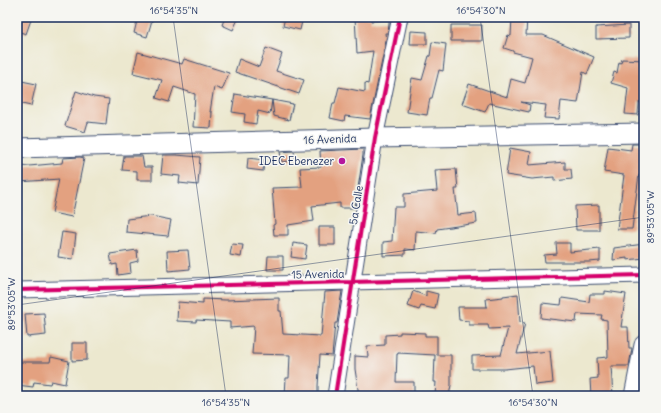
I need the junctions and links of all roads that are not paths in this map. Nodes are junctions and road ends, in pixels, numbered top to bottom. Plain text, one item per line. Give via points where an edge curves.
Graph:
1 (400, 17) edge
2 (644, 133) edge
3 (376, 138) junction
4 (17, 148) edge
5 (644, 275) edge
6 (353, 282) junction
7 (17, 290) edge
8 (644, 345) edge
9 (335, 396) edge
10 (634, 396) edge

1 - 3 street, 5a Calle
2 - 3 main road, 16 Avenida
3 - 4 main road, 16 Avenida
3 - 6 street, 5a Calle
5 - 6 street, 15 Avenida
6 - 7 street, 15 Avenida
6 - 9 street, 5a Calle
8 - 10 main road

